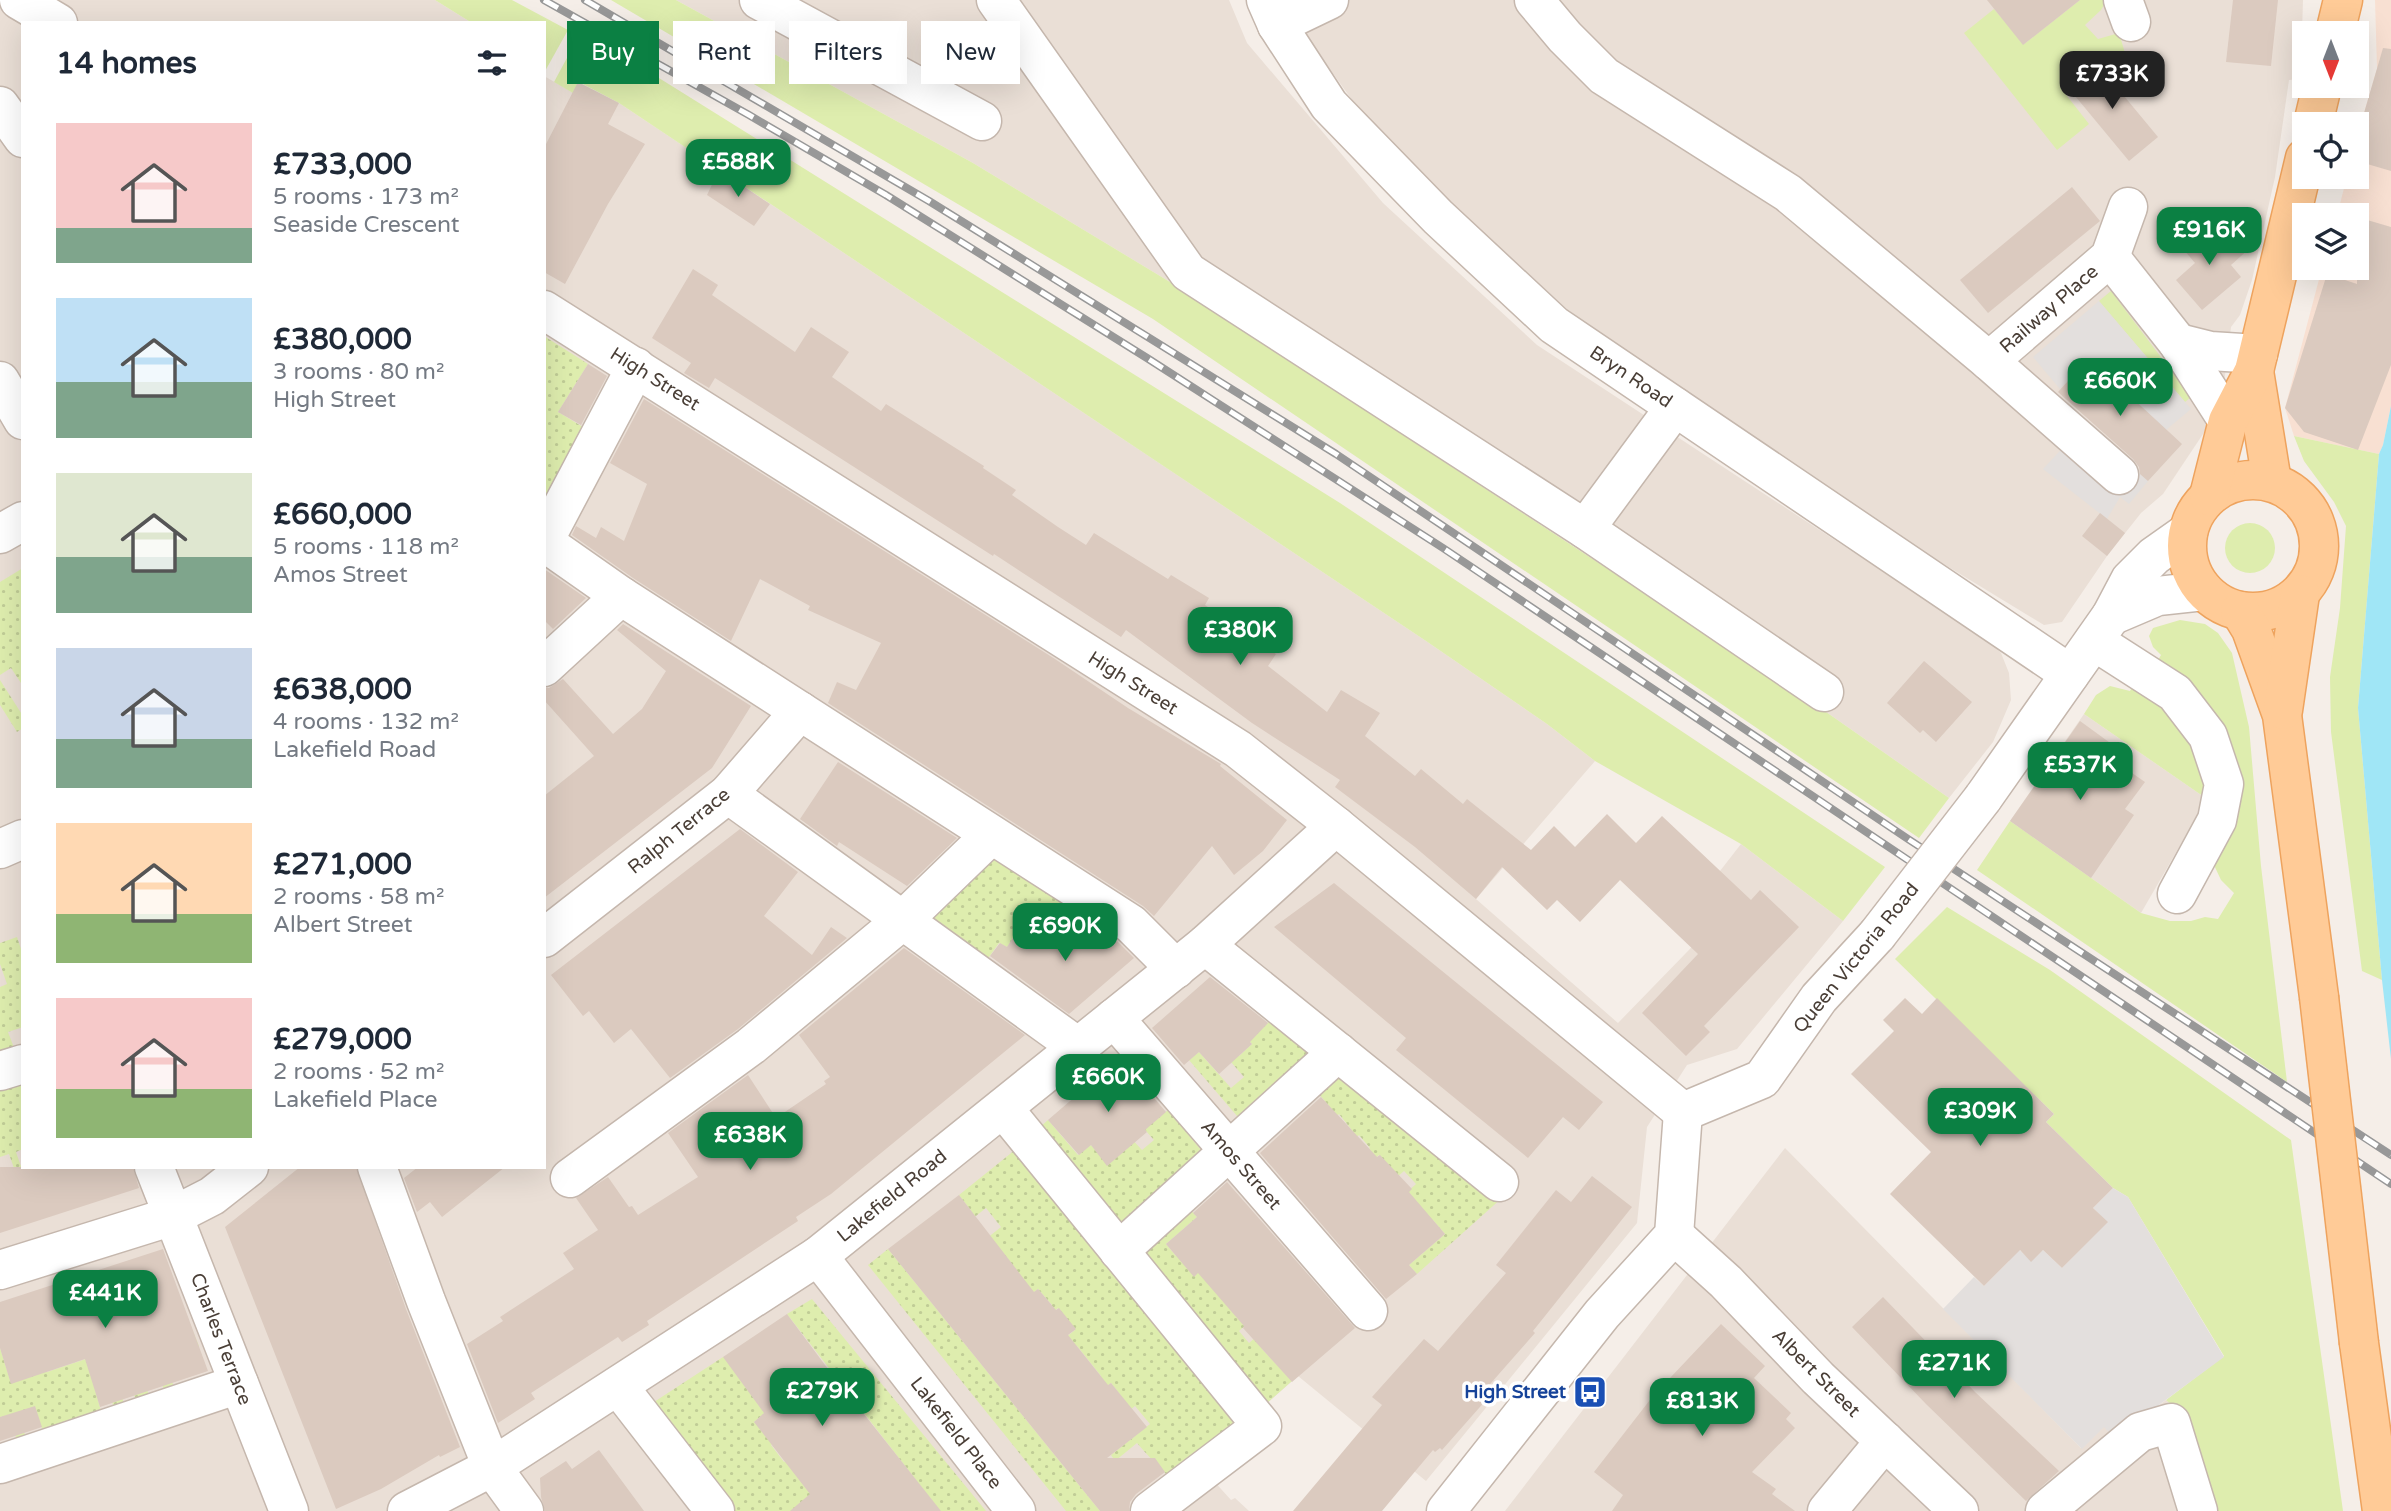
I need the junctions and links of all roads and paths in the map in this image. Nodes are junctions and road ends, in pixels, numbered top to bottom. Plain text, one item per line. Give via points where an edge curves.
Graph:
1 (19, 0) edge
2 (759, 0) edge
3 (996, 0) edge
4 (1329, 0) edge
5 (1534, 0) edge
6 (2343, 0) edge
7 (809, 12) edge
8 (1272, 13) edge
9 (55, 21) edge
10 (2338, 21) edge
11 (0, 106) edge
12 (982, 121) dead end
13 (21, 135) edge
14 (2298, 189) edge
15 (2127, 207) dead end
16 (2110, 257) junction
17 (546, 311) edge
18 (2178, 343) junction
19 (1989, 361) junction
20 (2256, 363) junction
21 (636, 367) junction
22 (0, 381) edge
23 (1675, 407) junction
24 (21, 417) edge
25 (2228, 421) junction
26 (2119, 475) dead end
27 (2272, 482) junction
28 (2209, 496) junction
29 (21, 522) edge
30 (1585, 529) junction
31 (2188, 532) junction
32 (0, 534) edge
33 (546, 537) edge
34 (546, 542) edge
35 (2204, 591) junction
36 (2300, 594) junction
37 (621, 596) junction
38 (2240, 611) junction
39 (2103, 629) junction
40 (546, 665) edge
41 (2070, 674) junction
42 (1824, 692) dead end
43 (800, 711) junction
44 (2282, 715) junction
45 (728, 794) junction
46 (1336, 825) junction
47 (991, 835) junction
48 (21, 840) edge
49 (0, 849) edge
50 (2177, 894) dead end
51 (903, 920) junction
52 (546, 936) edge
53 (1190, 957) junction
54 (1114, 1018) junction
55 (1078, 1047) junction
56 (1338, 1052) junction
57 (21, 1065) edge
58 (0, 1071) edge
59 (1003, 1108) junction
60 (1683, 1112) junction
61 (1228, 1151) junction
62 (155, 1169) edge
63 (246, 1169) edge
64 (378, 1169) edge
65 (570, 1178) dead end
66 (1499, 1182) dead end
67 (173, 1216) junction
68 (1674, 1235) junction
69 (1119, 1251) junction
70 (818, 1256) junction
71 (0, 1270) edge
72 (1368, 1311) dead end
73 (239, 1384) junction
74 (618, 1386) junction
75 (1885, 1441) junction
76 (0, 1464) edge
77 (492, 1467) junction
78 (289, 1511) edge
79 (407, 1511) edge
80 (524, 1511) edge
81 (715, 1511) edge
82 (1016, 1511) edge
83 (1150, 1511) edge
84 (1446, 1511) edge
85 (1827, 1511) edge
86 (1959, 1511) edge
87 (2045, 1511) edge
88 (2198, 1511) edge
89 (2382, 1511) edge

1 - 9 street
2 - 7 street
3 - 30 street via 1188,272
4 - 8 street
5 - 19 street via 1604,76 1788,193
6 - 10 main road
7 - 12 street
8 - 23 street, Bryn Road via 1329,105 1438,217 1554,325
11 - 13 street
14 - 20 main road
15 - 16 street, Railway Place
16 - 18 street, Railway Place
16 - 19 street, Railway Place
17 - 21 street, High Street
18 - 20 street
18 - 25 street, Railway Place
19 - 26 street
20 - 25 main road
20 - 27 main road
21 - 33 street
21 - 46 street, High Street via 1238,749
22 - 24 street
23 - 30 street
23 - 41 street, Bryn Road
25 - 28 main road
27 - 28 main road via 2249,480 2227,485
27 - 36 main road via 2309,509 2318,530 2320,553 2314,575
28 - 31 main road
29 - 32 street
30 - 42 street
31 - 35 main road via 2192,574
31 - 39 street, Queen Victoria Road via 2130,580
34 - 37 street
35 - 38 main road via 2220,604
35 - 39 street via 2158,596
36 - 38 main road via 2261,613
36 - 44 main road
37 - 40 street
37 - 43 street
38 - 44 main road
39 - 41 street, Queen Victoria Road
39 - 50 street via 2175,693 2208,736 2224,783 2217,820
41 - 60 street, Queen Victoria Road, bridge via 1983,798 1877,935 1819,998 1762,1079
43 - 45 street, Ralph Terrace
43 - 47 street
44 - 89 main road, bridge
45 - 51 street
45 - 52 street, Ralph Terrace
46 - 53 street, Lakefield Road
46 - 60 street, High Street
47 - 51 street
47 - 53 street via 1131,925
48 - 49 street
51 - 55 street
51 - 65 street via 751,1046
53 - 54 street, Lakefield Road
53 - 56 street
54 - 55 street, Lakefield Road
54 - 61 street, Amos Street
55 - 59 street, Lakefield Road
56 - 61 street
56 - 66 street
57 - 58 street
59 - 69 street
59 - 70 street, Lakefield Road
60 - 68 street
61 - 69 street
61 - 72 street, Amos Street
62 - 67 street, Charles Terrace
63 - 67 street via 212,1196
64 - 77 street
67 - 71 street
67 - 73 street, Charles Terrace
68 - 75 street, Albert Street
68 - 84 street via 1602,1314
69 - 83 street via 1262,1426
70 - 74 street, Lakefield Road
70 - 82 street, Lakefield Place
73 - 76 street
73 - 78 street, Charles Terrace
74 - 77 street, Lakefield Road
74 - 81 street
75 - 85 street
75 - 86 street, Albert Street
77 - 79 street, Lakefield Road
77 - 80 street
87 - 88 street via 2140,1432 2171,1423

